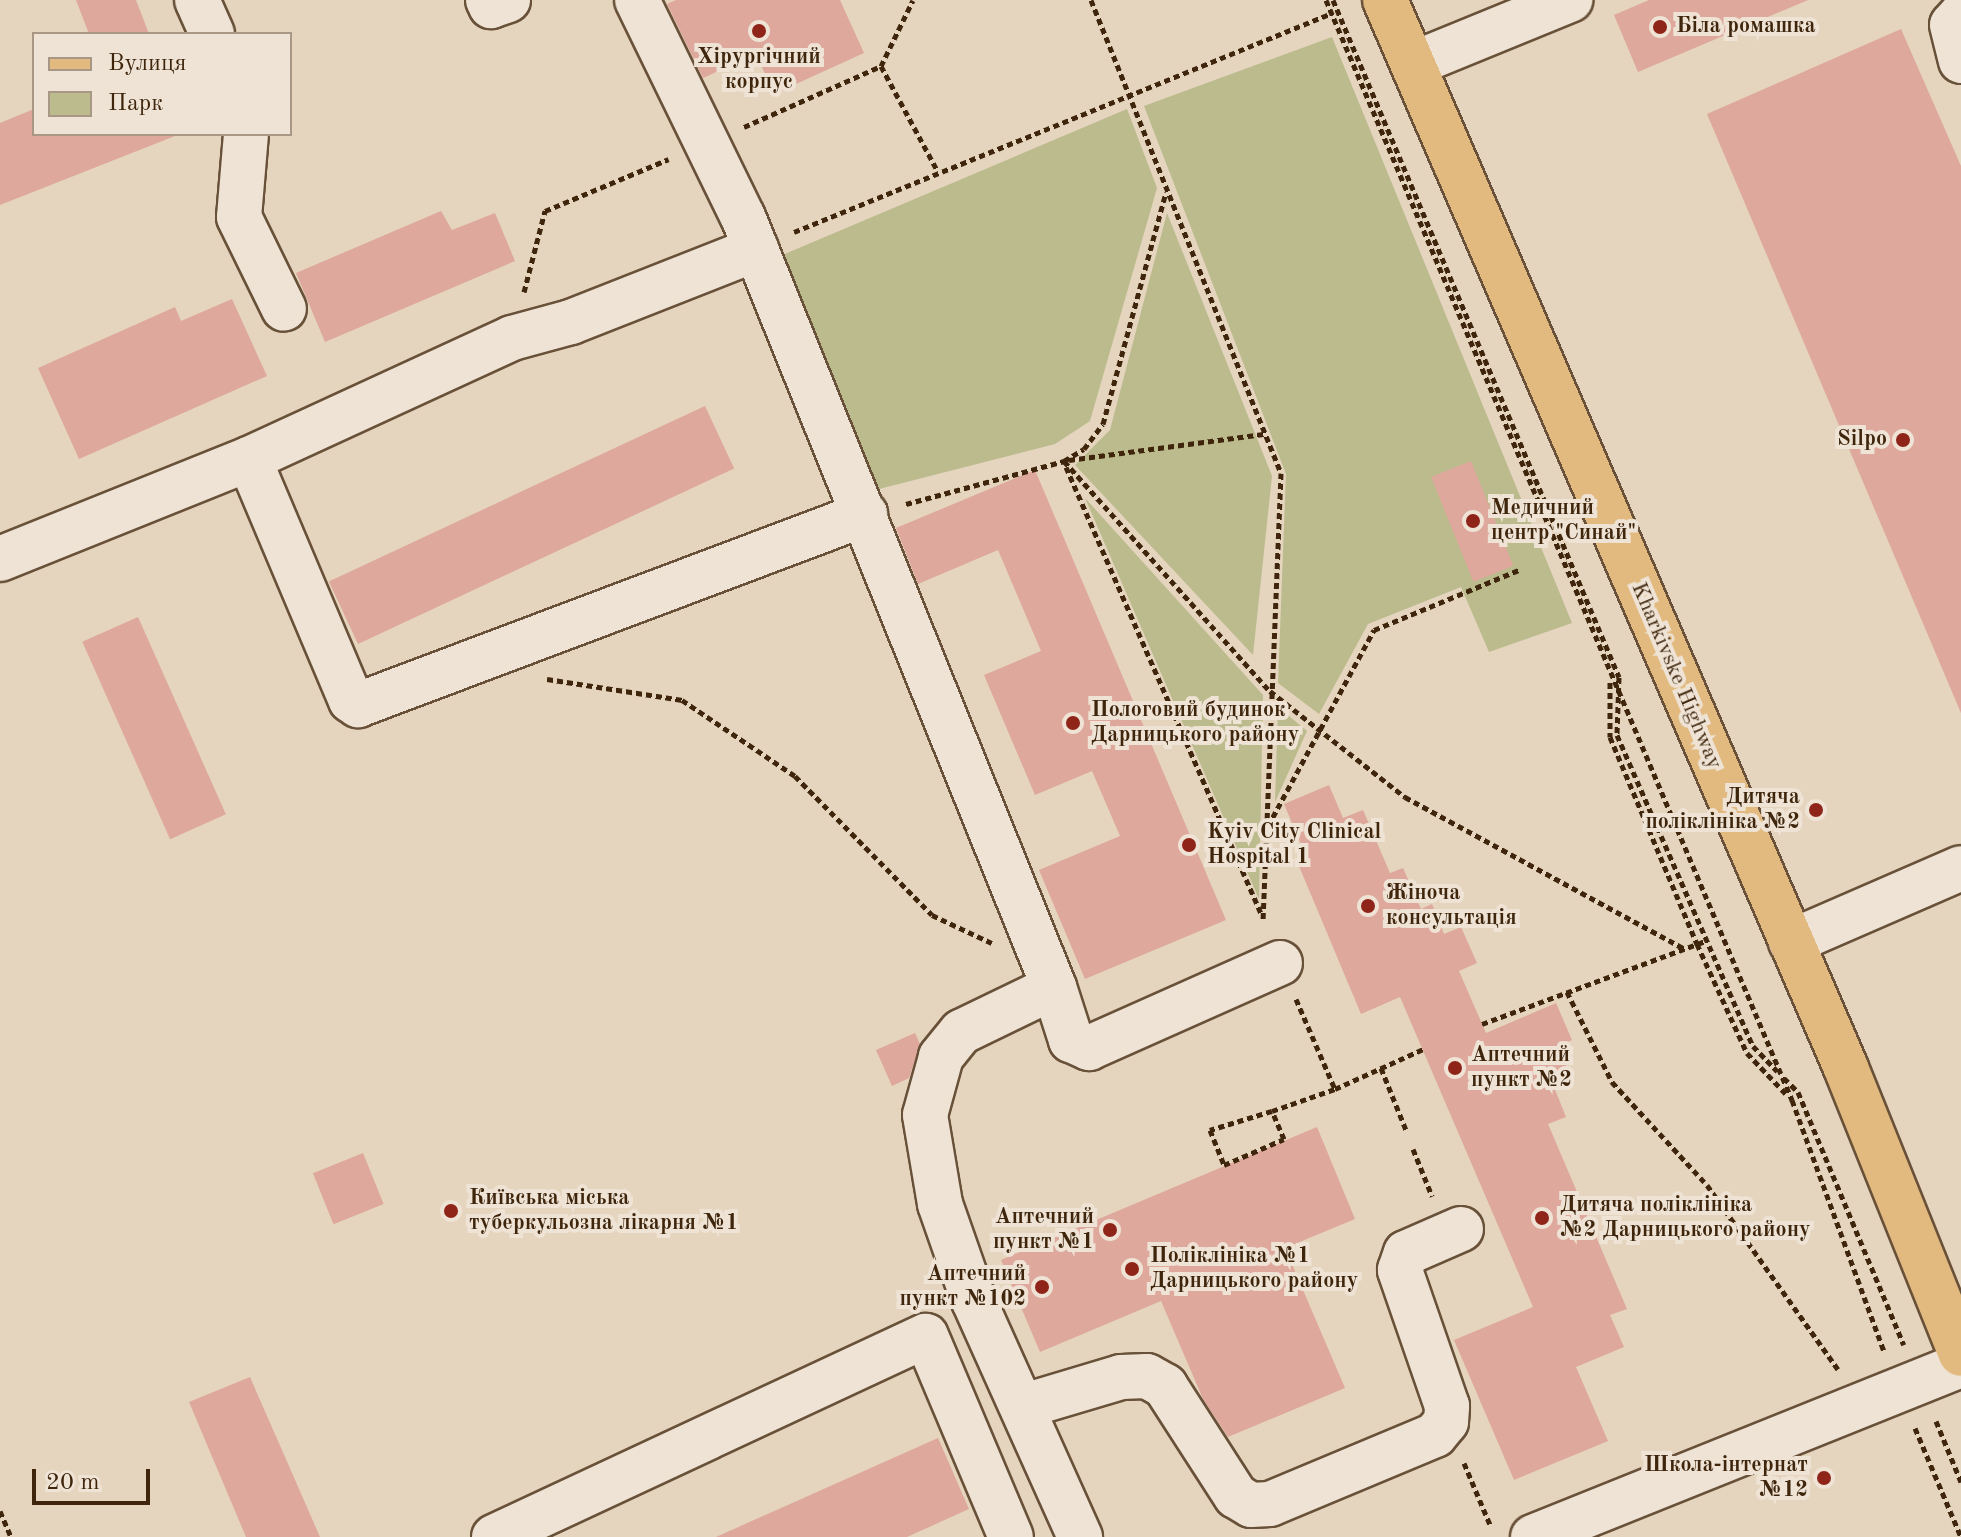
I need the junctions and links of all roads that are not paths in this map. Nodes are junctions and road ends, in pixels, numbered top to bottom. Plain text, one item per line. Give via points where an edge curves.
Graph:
1 (197, 0) edge
2 (488, 0) edge
3 (508, 0) edge
4 (637, 0) edge
5 (1385, 0) edge
6 (1570, 0) edge
7 (1961, 15) edge
8 (211, 32) edge
9 (1961, 61) edge
10 (1413, 64) junction
11 (246, 136) edge
12 (756, 249) junction
13 (284, 309) dead end
14 (249, 459) junction
15 (865, 514) junction
16 (0, 559) edge
17 (1961, 868) edge
18 (1791, 942) junction
19 (1280, 963) road end
20 (1050, 978) junction
21 (1455, 1232) road end
22 (1961, 1354) edge
23 (1961, 1365) edge
24 (1024, 1406) junction
25 (494, 1537) edge
26 (1011, 1537) edge
27 (1080, 1537) edge
28 (1533, 1537) edge

1 - 8 lane
2 - 3 lane via 491,6
4 - 12 lane
5 - 10 main road, Kharkivske Highway
6 - 10 lane
7 - 9 lane via 1952,25 1952,37
10 - 18 main road, Kharkivske Highway
11 - 13 lane via 239,217
12 - 14 lane via 571,322 512,338
12 - 15 lane
14 - 15 lane via 351,700 358,705
14 - 16 lane
15 - 20 lane
17 - 18 lane
18 - 22 main road, Kharkivske Highway
19 - 20 lane via 1089,1048 1071,1040
20 - 24 lane via 961,1032 941,1057 925,1115 932,1168 954,1246
21 - 24 lane via 1406,1253 1400,1270 1447,1406 1446,1422 1435,1435 1270,1504 1251,1505 1236,1496 1165,1386 1147,1376 1121,1377
23 - 28 lane
24 - 27 lane
25 - 26 lane via 926,1336

